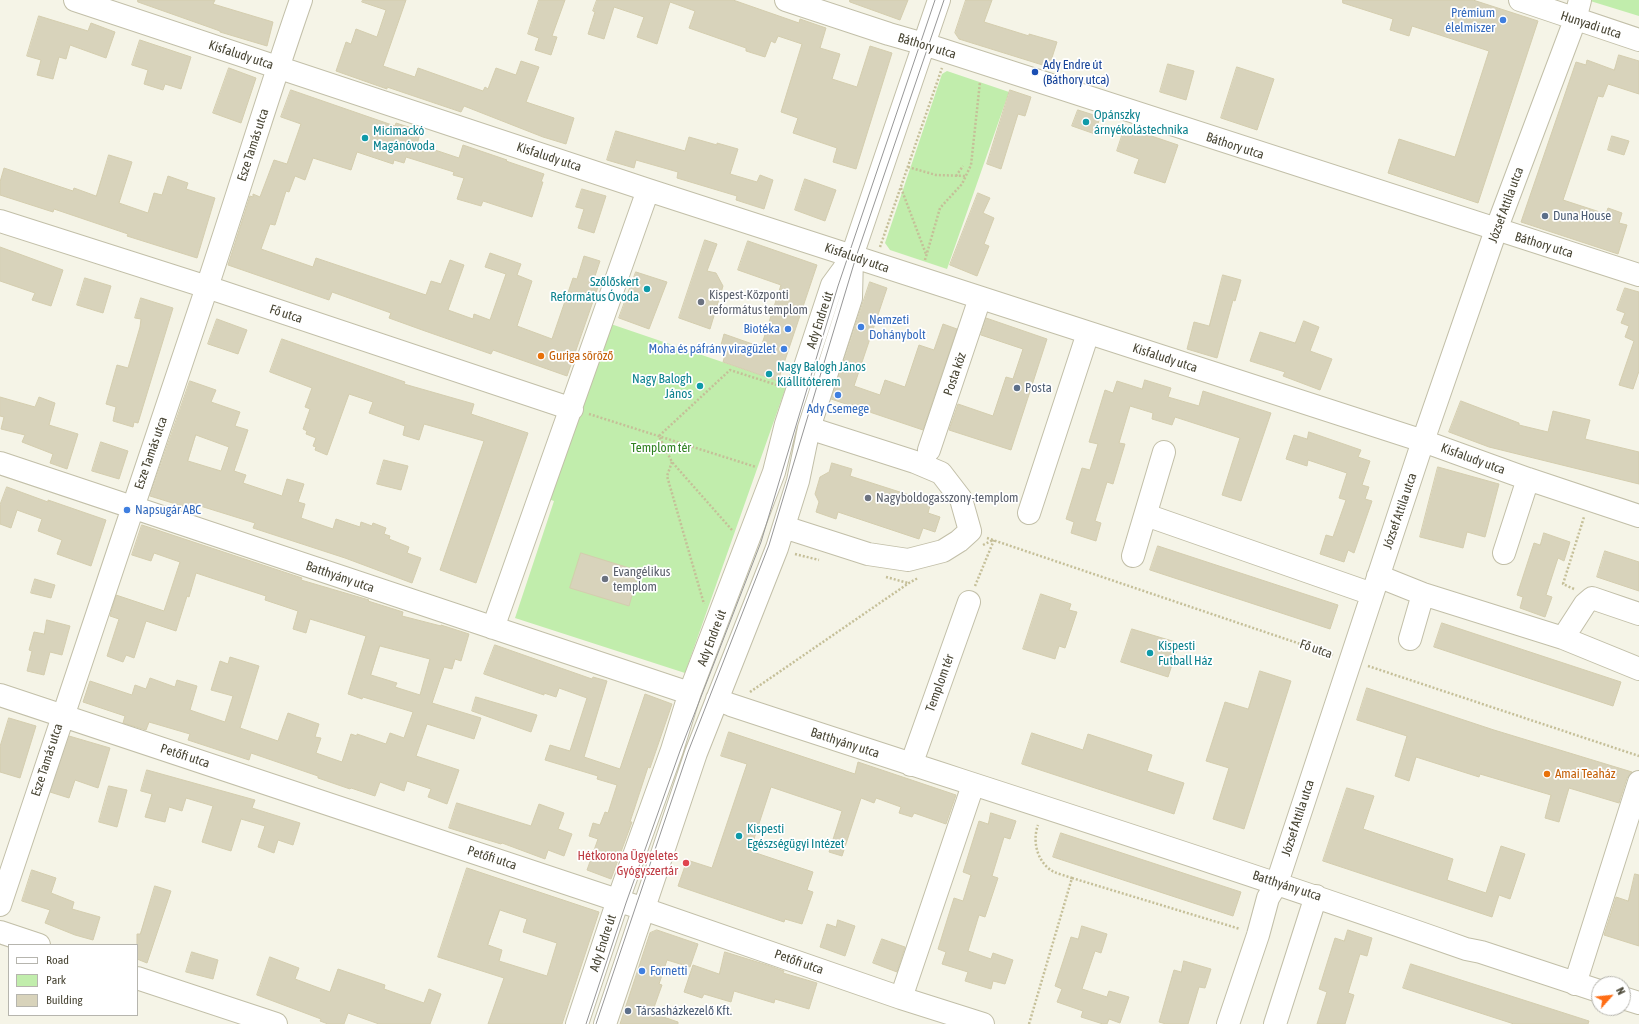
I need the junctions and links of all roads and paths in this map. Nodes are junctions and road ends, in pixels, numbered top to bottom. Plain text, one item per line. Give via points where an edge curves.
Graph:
1 (75, 0) edge
2 (301, 0) edge
3 (786, 0) edge
4 (939, 0) edge
5 (1520, 0) edge
6 (1577, 10) edge
7 (1639, 40) edge
8 (924, 44) junction
9 (941, 64) dead end
10 (982, 64) junction
11 (278, 68) junction
12 (963, 166) dead end
13 (908, 167) junction
14 (956, 176) junction
15 (966, 176) junction
16 (901, 187) junction
17 (648, 190) junction
18 (0, 221) edge
19 (1496, 230) junction
20 (926, 254) junction
21 (852, 256) junction
22 (875, 264) junction
23 (1639, 275) edge
24 (919, 278) junction
25 (207, 287) junction
26 (980, 298) junction
27 (1088, 334) junction
28 (786, 388) dead end
29 (572, 409) junction
30 (809, 428) junction
31 (659, 436) junction
32 (1423, 441) junction
33 (929, 450) dead end
34 (1164, 452) dead end
35 (672, 462) junction
36 (0, 463) edge
37 (766, 470) junction
38 (1528, 480) junction
39 (798, 481) junction
40 (1589, 500) junction
41 (133, 507) junction
42 (1029, 513) dead end
43 (1146, 515) junction
44 (1639, 516) edge
45 (784, 527) junction
46 (758, 541) junction
47 (1504, 553) dead end
48 (1133, 556) dead end
49 (909, 583) dead end
50 (1375, 585) junction
51 (1423, 594) junction
52 (1592, 598) junction
53 (969, 602) joint
54 (704, 606) dead end
55 (1639, 614) edge
56 (493, 628) junction
57 (1563, 638) junction
58 (1410, 639) dead end
59 (1350, 660) junction
60 (1639, 669) edge
61 (680, 690) dead end
62 (0, 695) edge
63 (718, 700) junction
64 (62, 715) junction
65 (672, 750) junction
66 (1639, 756) edge
67 (911, 765) junction
68 (1639, 782) edge
69 (973, 785) junction
70 (1044, 808) junction
71 (1072, 878) junction
72 (1277, 883) junction
73 (1316, 896) junction
74 (631, 904) junction
75 (0, 905) edge
76 (0, 932) edge
77 (1258, 935) junction
78 (36, 944) edge
79 (138, 978) edge
80 (1575, 984) junction
81 (1591, 989) edge
82 (901, 998) junction
83 (276, 1024) edge
84 (577, 1024) edge
85 (591, 1024) edge
86 (605, 1024) edge
87 (984, 1024) edge
88 (1029, 1024) edge
89 (1228, 1024) edge
90 (1275, 1024) edge

1 - 11 street, Kisfaludy utca
2 - 11 street, Esze Tamás utca
3 - 8 street, Báthory utca
4 - 8 street, Ady Endre út
5 - 6 street, Hunyadi utca
6 - 7 street, Hunyadi utca
6 - 19 street, József Attila utca
8 - 10 street, Báthory utca
8 - 21 street, Ady Endre út
9 - 13 path
10 - 15 path via 971,165
10 - 19 street, Báthory utca
11 - 17 street, Kisfaludy utca
11 - 25 street, Esze Tamás utca
12 - 14 path
13 - 14 path via 936,175
13 - 16 path
14 - 15 path
15 - 20 path via 940,208
16 - 20 path
16 - 22 path
17 - 21 street, Kisfaludy utca
17 - 29 street
18 - 25 street, Fő utca
19 - 23 street, Báthory utca
19 - 32 street, József Attila utca
20 - 24 path
21 - 22 street, Kisfaludy utca
21 - 30 street, Ady Endre út via 851,298
21 - 37 street, Ady Endre út via 832,285 786,424
22 - 24 street, Kisfaludy utca
24 - 26 street, Kisfaludy utca
25 - 29 street, Fő utca
25 - 41 street, Esze Tamás utca
26 - 27 street, Kisfaludy utca
26 - 33 street, Posta köz
27 - 32 street, Kisfaludy utca
27 - 42 street
28 - 31 path via 730,370
29 - 31 path
29 - 56 street
30 - 39 street, Ady Endre út
30 - 45 street via 915,462 941,473 961,498 970,531 943,551 908,560 868,554
31 - 35 path
31 - 37 path
32 - 38 street, Kisfaludy utca
32 - 50 street, József Attila utca
34 - 43 street
35 - 46 path via 735,532
35 - 54 path via 667,476
36 - 41 street, Batthyány utca
37 - 46 street, Ady Endre út
38 - 40 street, Kisfaludy utca
38 - 47 street
39 - 45 street, Ady Endre út
39 - 46 street
40 - 44 street, Kisfaludy utca
40 - 52 path via 1563,584
41 - 56 street, Batthyány utca
41 - 64 street, Esze Tamás utca
43 - 48 street
43 - 50 street
45 - 63 street, Ady Endre út
46 - 63 street
46 - 65 street, Ady Endre út via 690,692
49 - 63 path
50 - 51 street
50 - 59 street, József Attila utca
51 - 57 street
51 - 58 street
52 - 55 street
52 - 57 street via 1585,604
53 - 59 path, Fő utca via 994,540
53 - 67 street, Templom tér
56 - 61 street, Batthyány utca
57 - 60 street
59 - 66 path, Fő utca
59 - 72 street, József Attila utca
62 - 64 street, Petőfi utca
63 - 65 street
63 - 67 street, Batthyány utca
63 - 74 street, Ady Endre út
64 - 74 street, Petőfi utca
64 - 75 street, Esze Tamás utca
65 - 74 street, Ady Endre út
67 - 69 street, Batthyány utca
68 - 80 street
69 - 70 street, Batthyány utca
69 - 82 street
70 - 71 path via 1036,832 1036,846 1042,861 1053,871
70 - 72 street, Batthyány utca
71 - 77 path
71 - 88 path
72 - 73 street, Batthyány utca
72 - 77 street, József Attila utca via 1268,898
73 - 80 street, Batthyány utca
73 - 90 street
74 - 82 street, Petőfi utca
74 - 84 street, Ady Endre út
74 - 85 street
74 - 86 street, Ady Endre út
76 - 78 street
77 - 89 street, József Attila utca
79 - 83 street
80 - 81 street, Batthyány utca
82 - 87 street, Petőfi utca

